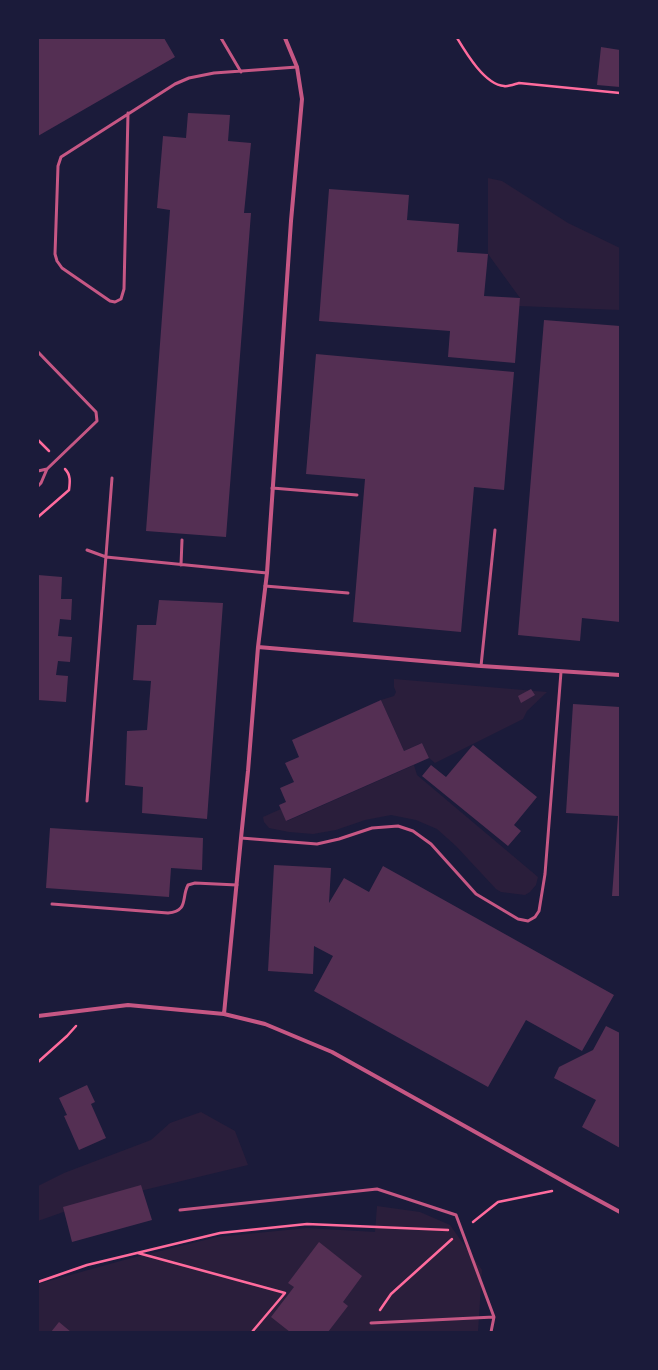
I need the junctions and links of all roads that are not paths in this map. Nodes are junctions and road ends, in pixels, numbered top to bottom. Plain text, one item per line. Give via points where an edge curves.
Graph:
1 (221, 38) edge
2 (285, 38) edge
3 (297, 67) junction
4 (241, 72) junction
5 (128, 113) junction
6 (38, 352) edge
7 (47, 469) junction
8 (38, 471) edge
9 (112, 478) dead end
10 (38, 486) edge
11 (272, 488) junction
12 (357, 495) dead end
13 (495, 530) dead end
14 (182, 540) dead end
15 (87, 550) dead end
16 (106, 557) junction
17 (181, 565) junction
18 (266, 573) junction
19 (265, 586) junction
20 (348, 594) dead end
21 (258, 647) junction
22 (481, 666) junction
23 (561, 672) junction
24 (620, 675) edge
25 (87, 801) dead end
26 (241, 838) junction
27 (237, 885) junction
28 (52, 904) dead end
29 (224, 1014) junction
30 (38, 1016) edge
31 (180, 1210) dead end
32 (620, 1212) edge
33 (494, 1317) junction
34 (371, 1323) road end
35 (491, 1332) edge

1 - 4 lane
2 - 3 street
3 - 4 lane
3 - 11 street via 302,99
4 - 5 lane via 214,73 189,78
5 - 5 lane via 124,289 121,298 115,302 62,268 57,260 55,254 58,166 61,157
6 - 7 lane via 96,412 97,422
7 - 8 lane
7 - 10 lane
9 - 16 lane
11 - 12 lane
11 - 18 street
13 - 22 lane
14 - 17 lane
15 - 16 lane
16 - 17 lane
16 - 25 lane
17 - 18 lane
18 - 19 street
19 - 20 lane
19 - 21 street
21 - 22 street
21 - 26 street
22 - 23 street
23 - 24 street
23 - 26 lane via 545,874 539,911 528,921 518,919 476,894 431,844 413,831 398,826 372,828 317,844
26 - 27 street
27 - 28 lane via 188,885 182,908 168,913
27 - 29 street
29 - 30 street via 128,1005
29 - 32 street via 265,1024 332,1052
31 - 33 lane via 377,1189 456,1215
33 - 34 lane
33 - 35 lane

